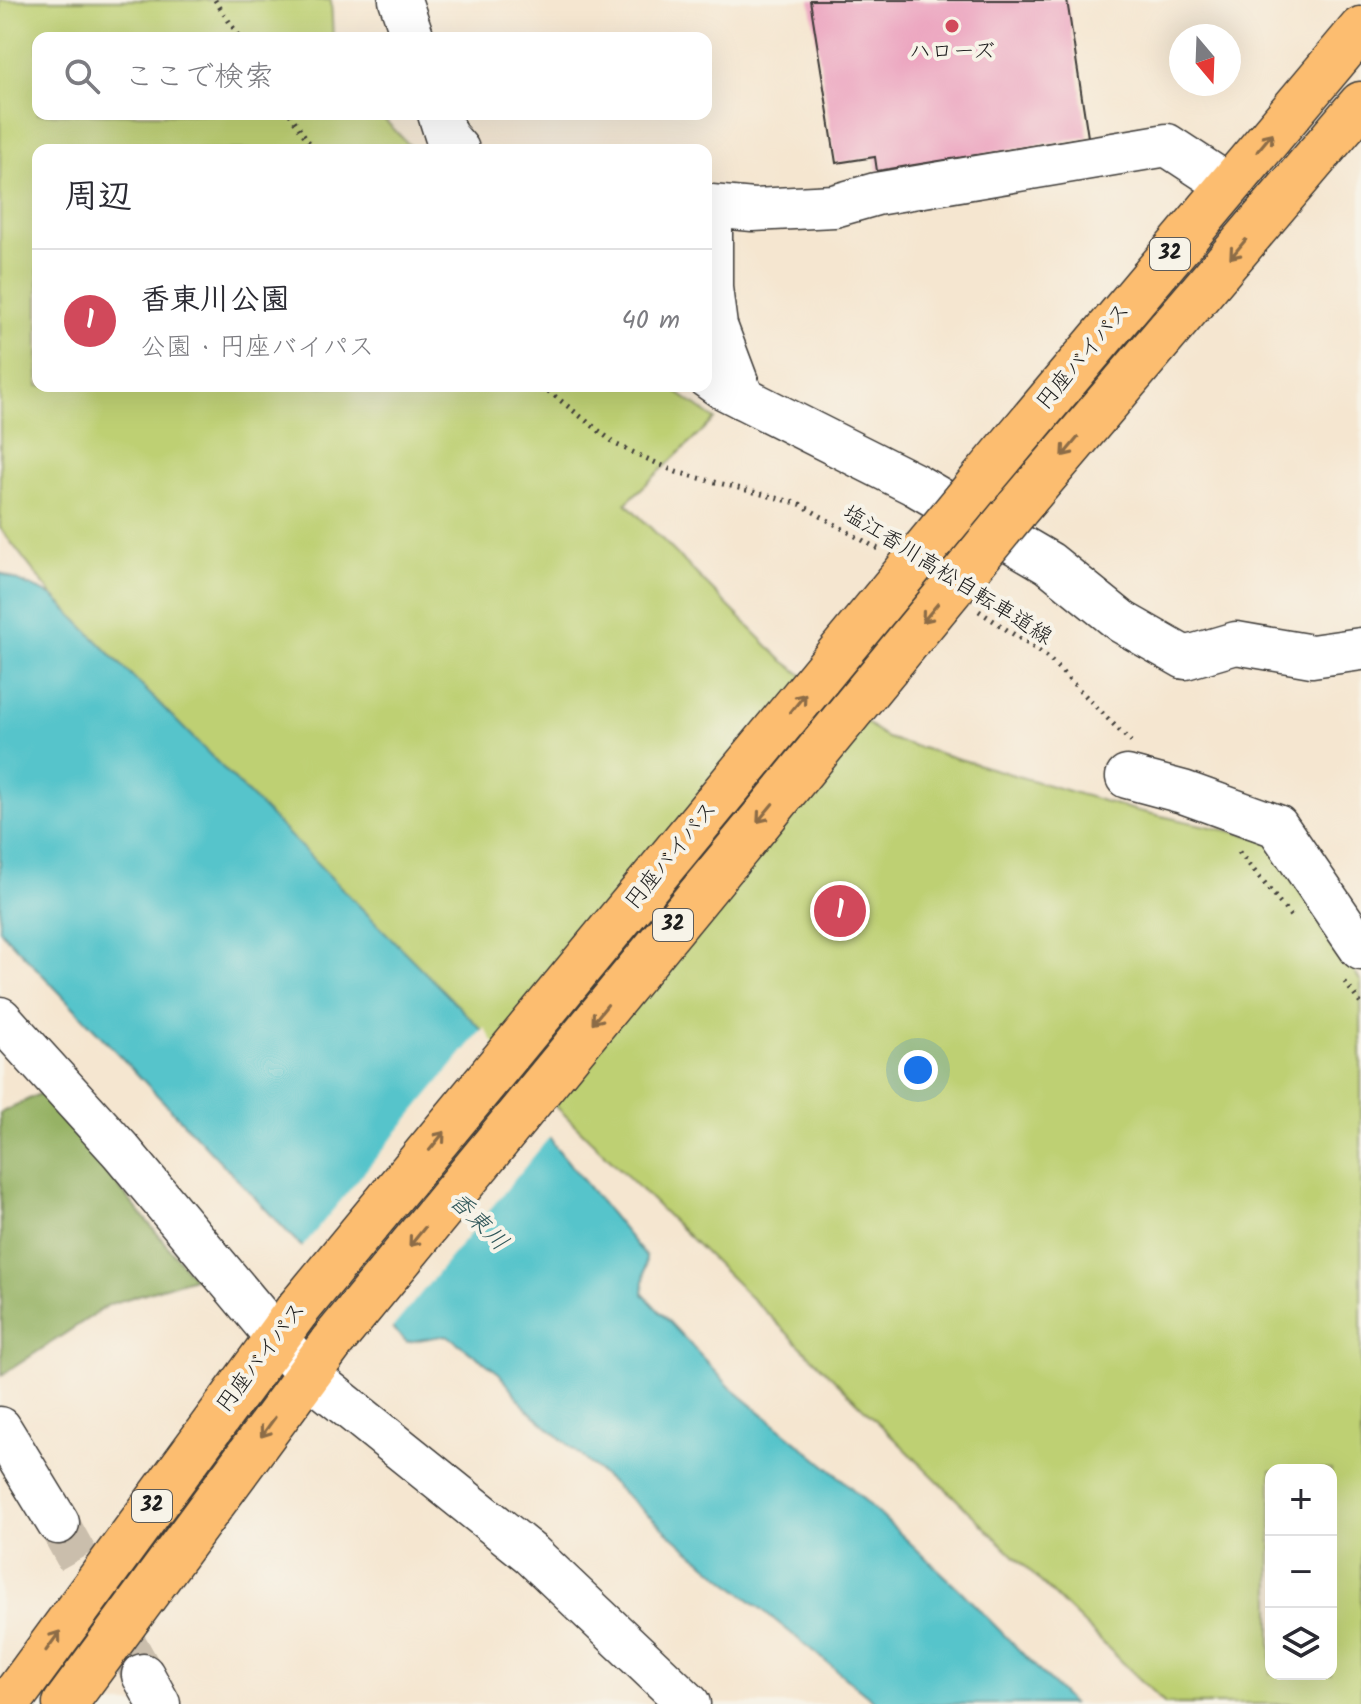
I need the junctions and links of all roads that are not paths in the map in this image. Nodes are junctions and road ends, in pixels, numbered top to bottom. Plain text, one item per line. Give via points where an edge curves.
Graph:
1 (400, 0) edge
2 (1361, 29) edge
3 (411, 32) edge
4 (1361, 104) edge
5 (441, 120) edge
6 (453, 144) edge
7 (1228, 185) junction
8 (712, 206) edge
9 (712, 296) edge
10 (712, 380) edge
11 (743, 398) junction
12 (1361, 649) edge
13 (1131, 762) road end
14 (1349, 961) edge
15 (0, 1018) edge
16 (287, 1324) junction
17 (320, 1358) junction
18 (0, 1428) edge
19 (58, 1523) tunnel mouth
20 (8, 1704) edge
21 (65, 1704) edge
22 (689, 1704) edge

1 - 3 street
7 -> 2 highway, 円座バイパス / 32
4 -> 17 highway, 円座バイパス / 32, bridge via 1016,510
5 - 6 street
7 - 8 street via 1167,145 876,194 834,206
16 -> 7 highway, 円座バイパス / 32, bridge
9 - 11 street via 716,326
10 - 11 street
11 - 12 street via 995,531 1049,563 1122,622 1185,658 1236,643 1312,656
13 - 14 street via 1183,792 1277,826
15 - 16 street
16 - 17 street
20 -> 16 highway, 円座バイパス / 32
17 -> 21 highway, 円座バイパス / 32
17 - 22 street
18 - 19 street

